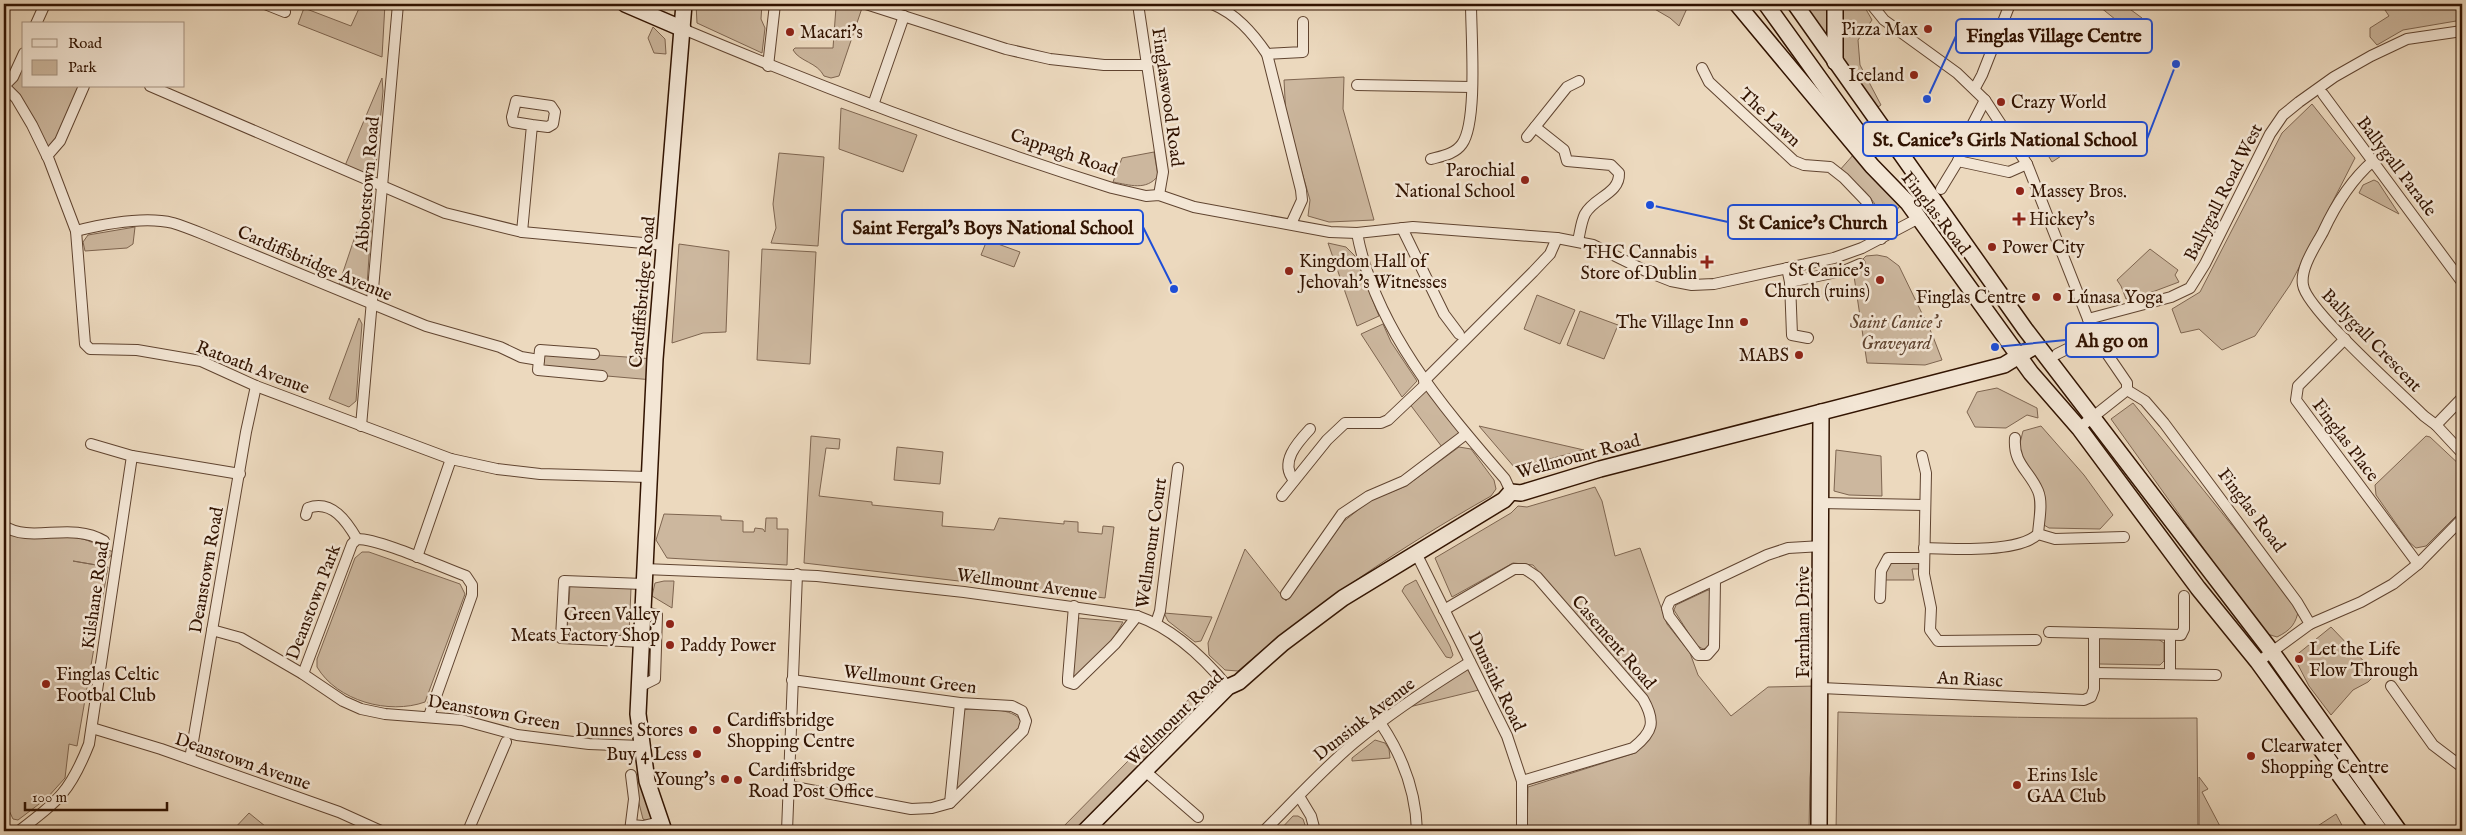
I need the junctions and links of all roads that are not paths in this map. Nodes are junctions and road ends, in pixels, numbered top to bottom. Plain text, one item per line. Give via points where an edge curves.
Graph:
1 (44, 4) edge
2 (265, 4) edge
3 (398, 4) edge
4 (626, 4) edge
5 (684, 4) edge
6 (775, 4) edge
7 (866, 4) edge
8 (1138, 4) edge
9 (1212, 4) edge
10 (1471, 4) edge
11 (1737, 4) edge
12 (1766, 4) edge
13 (1796, 4) edge
14 (1836, 4) edge
15 (1871, 4) edge
16 (2010, 4) edge
17 (285, 12) dead end
18 (904, 16) junction
19 (37, 22) edge
20 (1303, 22) dead end
21 (683, 29) junction
22 (2462, 30) edge
23 (1267, 54) junction
24 (22, 58) edge
25 (1835, 62) junction
26 (1146, 64) junction
27 (768, 66) junction
28 (1702, 68) dead end
29 (1579, 81) dead end
30 (1357, 85) dead end
31 (4, 86) edge
32 (1471, 87) junction
33 (83, 88) edge
34 (155, 88) edge
35 (1975, 88) junction
36 (2323, 94) dead end
37 (1985, 100) junction
38 (873, 105) junction
39 (532, 125) dead end
40 (1535, 127) junction
41 (1527, 137) dead end
42 (47, 156) junction
43 (1431, 159) dead end
44 (2373, 161) junction
45 (1958, 162) junction
46 (2028, 164) junction
47 (382, 186) junction
48 (1941, 189) dead end
49 (1159, 195) junction
50 (1908, 203) junction
51 (1920, 218) junction
52 (1291, 224) junction
53 (1402, 228) junction
54 (76, 231) junction
55 (522, 232) junction
56 (1357, 232) junction
57 (1557, 238) junction
58 (1881, 239) junction
59 (1578, 242) junction
60 (665, 245) junction
61 (1860, 264) dead end
62 (1787, 268) junction
63 (1790, 282) junction
64 (2462, 282) edge
65 (373, 304) junction
66 (2088, 319) junction
67 (1459, 334) dead end
68 (2097, 337) junction
69 (1808, 338) dead end
70 (2345, 339) junction
71 (2037, 346) junction
72 (594, 354) dead end
73 (2057, 354) dead end
74 (2020, 357) junction
75 (539, 360) junction
76 (602, 376) dead end
77 (1426, 382) junction
78 (256, 386) junction
79 (2127, 390) junction
80 (2462, 398) edge
81 (1821, 412) junction
82 (2093, 416) junction
83 (2436, 425) junction
84 (362, 426) junction
85 (2079, 428) junction
86 (1310, 429) dead end
87 (1466, 434) junction
88 (2015, 438) dead end
89 (90, 444) dead end
90 (2462, 453) edge
91 (132, 456) junction
92 (1922, 456) dead end
93 (450, 460) junction
94 (1178, 468) dead end
95 (240, 474) junction
96 (648, 477) junction
97 (1294, 480) junction
98 (1511, 492) junction
99 (1282, 496) dead end
100 (1822, 503) junction
101 (1924, 505) junction
102 (306, 515) dead end
103 (2462, 519) edge
104 (4, 526) edge
105 (2038, 534) junction
106 (2124, 537) dead end
107 (357, 539) junction
108 (104, 541) dead end
109 (1822, 546) junction
110 (1416, 553) junction
111 (1924, 553) junction
112 (417, 557) junction
113 (2418, 564) junction
114 (644, 569) junction
115 (797, 574) junction
116 (1715, 580) junction
117 (643, 584) junction
118 (1286, 594) dead end
119 (2184, 596) dead end
120 (1880, 598) dead end
121 (1074, 606) junction
122 (642, 610) junction
123 (1444, 610) junction
124 (1137, 616) junction
125 (1156, 623) junction
126 (2310, 624) junction
127 (212, 630) junction
128 (2049, 632) dead end
129 (2094, 633) junction
130 (2170, 635) junction
131 (2036, 640) dead end
132 (642, 642) junction
133 (2272, 652) junction
134 (1470, 662) junction
135 (2258, 662) junction
136 (2094, 673) junction
137 (303, 674) junction
138 (2170, 674) junction
139 (2216, 675) dead end
140 (792, 680) junction
141 (2392, 686) dead end
142 (639, 687) junction
143 (1228, 687) junction
144 (1821, 688) junction
145 (960, 702) junction
146 (429, 716) junction
147 (1381, 724) junction
148 (92, 728) junction
149 (506, 742) dead end
150 (641, 746) junction
151 (190, 760) junction
152 (2462, 767) edge
153 (1145, 771) junction
154 (631, 775) dead end
155 (1522, 780) junction
156 (788, 786) junction
157 (1299, 796) junction
158 (950, 803) junction
159 (1198, 817) dead end
160 (662, 827) edge
161 (367, 828) edge
162 (630, 828) edge
163 (18, 831) edge
164 (381, 831) edge
165 (468, 831) edge
166 (786, 831) edge
167 (1085, 831) edge
168 (1264, 831) edge
169 (1315, 831) edge
170 (1417, 831) edge
171 (1522, 831) edge
172 (1819, 831) edge
173 (2380, 831) edge
174 (2399, 831) edge

1 - 19 street
2 - 17 street
3 - 47 street, Abbotstown Road
4 - 21 main road, Cappagh Road
5 - 21 main road, Cardiffsbridge Road
6 - 27 street
7 - 18 street
8 - 26 street, Finglaswood Road
9 - 23 street via 1238,19
10 - 32 street
11 - 50 main road, Finglas Road via 1872,166
12 - 50 main road
13 - 25 main road, Finglas Road
14 - 25 main road
15 - 35 street via 1884,20
16 - 35 street
18 - 26 street via 1050,59 1104,65
18 - 38 street
20 - 23 street via 1303,52
21 - 27 street, Cappagh Road
21 - 60 main road, Cardiffsbridge Road
22 - 66 street, Ballygall Road West via 2407,39 2334,77 2299,102 2283,115 2270,134 2190,288 2171,297
23 - 52 street via 1301,190 1302,200
24 - 31 street via 13,77
25 - 71 main road, Finglas Road
26 - 49 street, Finglaswood Road via 1163,172
27 - 38 street, Cappagh Road
28 - 58 street, The Lawn via 1709,82 1794,161 1830,167 1844,178 1866,201
29 - 40 street via 1566,87
30 - 32 street
31 - 42 street, Ratoath Avenue via 20,105
32 - 43 street via 1470,126 1465,139 1449,154
33 - 42 street via 60,141
34 - 47 street
35 - 37 street
36 - 44 street, Ballygall Parade
37 - 45 street via 1966,137
37 - 46 street
38 - 49 street, Cappagh Road via 1112,188 1146,196
39 - 55 street
40 - 41 street
40 - 59 street via 1564,150 1567,161 1611,165 1619,173 1619,182 1614,189 1584,215
42 - 54 street, Ratoath Avenue
44 - 64 street, Ballygall Parade
44 - 70 street, Ballygall Crescent via 2360,172 2328,221 2302,275 2303,287 2316,310
45 - 46 street via 2009,172
45 - 48 street
46 - 66 street
47 - 55 street via 445,213
47 - 65 street, Abbotstown Road
49 - 52 street, Cappagh Road via 1194,207
50 - 51 main road, Finglas Road
51 - 58 street, Cappagh Road
51 - 74 main road, Finglas Road
52 - 56 street, Cappagh Road via 1330,232
53 - 56 street, Cappagh Road
53 - 57 street, Cappagh Road via 1442,228
53 - 67 street via 1444,314
54 - 65 street, Cardiffsbridge Avenue via 103,224 171,223
54 - 78 street, Ratoath Avenue via 85,344 90,349 136,350 201,361
55 - 60 street
56 - 77 street via 1374,286 1391,323
57 - 59 street, Cappagh Road
57 - 77 street via 1550,254
58 - 62 street, Cappagh Road via 1839,256
59 - 62 street, Cappagh Road via 1593,245 1671,281 1692,285 1714,284
60 - 96 main road, Cardiffsbridge Road
61 - 63 street
62 - 63 street
63 - 69 street via 1792,335
65 - 75 street, Cardiffsbridge Avenue via 426,326
65 - 84 street, Abbotstown Road
66 - 68 street
68 - 73 street
68 - 79 street via 2127,383
70 - 83 street, Ballygall Crescent
70 - 113 street, Finglas Place via 2298,386 2296,400
71 - 74 main road, Wellmount Road
71 - 82 main road, Finglas Road
72 - 75 street via 540,350
74 - 81 main road, Wellmount Road via 2004,365
74 - 85 main road, Finglas Road
75 - 76 street via 538,370
77 - 87 street
77 - 97 street via 1388,420 1346,423 1327,440
78 - 84 street, Ratoath Avenue
78 - 95 street, Deanstown Road
79 - 82 street
79 - 126 street, Finglas Road via 2145,401 2164,423
80 - 83 street
81 - 98 main road, Wellmount Road via 1521,493
81 - 100 main road, Farnham Drive
82 - 85 street
82 - 133 main road, Finglas Road
83 - 90 street, Ballygall Crescent
84 - 93 street, Ratoath Avenue
85 - 135 main road, Finglas Road via 2198,588
86 - 97 street via 1300,440 1287,467
87 - 98 street via 1506,479
87 - 118 street via 1404,481 1369,496 1342,514
88 - 105 street via 2014,450 2019,463 2040,500
89 - 91 street
91 - 95 street
91 - 148 street, Kilshane Road
92 - 101 street via 1926,473
93 - 96 street, Ratoath Avenue via 540,474
93 - 112 street
94 - 125 street, Wellmount Court
95 - 127 street, Deanstown Road
96 - 114 main road, Cardiffsbridge Road
97 - 99 street
98 - 110 main road, Wellmount Road via 1504,500
100 - 101 street
100 - 109 main road, Farnham Drive
101 - 111 street
102 - 107 street via 308,508 315,506 341,514
103 - 113 street
104 - 108 street via 20,533 85,533
105 - 106 street via 2055,539
105 - 111 street via 2033,539 1990,548
107 - 112 street, Deanstown Park
107 - 137 street, Deanstown Park via 352,544
109 - 116 street via 1788,548
109 - 144 main road, Farnham Drive
110 - 123 street, Dunsink Road
110 - 143 main road, Wellmount Road via 1343,598 1283,643 1239,682
111 - 120 street via 1888,558 1881,571
111 - 131 street via 1924,574 1931,608 1930,630 1938,640
112 - 146 street, Deanstown Park via 466,576 472,585 472,596
113 - 126 street via 2375,595
114 - 115 street, Wellmount Avenue
114 - 117 main road, Cardiffsbridge Road
115 - 121 street, Wellmount Avenue
115 - 140 street
116 - 116 street via 1670,601 1667,608 1669,616 1698,655 1707,655 1714,647
117 - 122 main road, Cardiffsbridge Road
117 - 132 street via 564,580 561,638
119 - 130 street via 2184,629 2181,635
121 - 124 street, Wellmount Avenue
121 - 124 street via 1068,678 1068,682 1074,684 1115,644
122 - 132 main road, Cardiffsbridge Road
122 - 142 street via 657,615 655,679
123 - 134 street, Dunsink Road
123 - 155 street, Casement Road via 1514,569 1525,569 1537,577 1650,711 1651,730 1633,748
124 - 125 street, Wellmount Avenue
125 - 143 street, Wellmount Avenue via 1197,655
126 - 133 street
127 - 137 street, Deanstown Green via 241,638
127 - 151 street, Deanstown Road
128 - 129 street
129 - 130 street
129 - 136 street, An Riasc
130 - 138 street
132 - 142 main road, Cardiffsbridge Road
133 - 135 street
133 - 174 main road, Finglas Road
134 - 147 street, Dunsink Avenue
134 - 155 street, Dunsink Road via 1507,736
135 - 173 main road, Finglas Road
136 - 138 street
136 - 144 street, An Riasc via 2094,689 2091,697 2084,700
137 - 146 street, Deanstown Green via 361,709 385,714
138 - 139 street
140 - 145 street, Wellmount Green
140 - 156 street
141 - 152 street via 2433,745
142 - 150 main road, Cardiffsbridge Road
143 - 153 main road, Wellmount Road
144 - 172 main road, Farnham Drive
145 - 158 street
145 - 158 street, Wellmount Green via 1012,706 1022,711 1026,721 1023,731
146 - 150 street, Deanstown Green via 462,720 517,735 590,744
147 - 157 street, Dunsink Avenue via 1342,754
147 - 170 street via 1408,774 1414,794
148 - 151 street, Deanstown Avenue
148 - 163 street, Kilshane Road via 90,744 70,786 57,801
149 - 165 street
150 - 160 main road, Cardiffsbridge Road via 647,781
151 - 161 street, Deanstown Avenue via 339,812
153 - 159 street
153 - 167 main road, Wellmount Road
154 - 162 street via 634,799
155 - 171 street, Dunsink Road
156 - 158 street via 911,808 932,808
156 - 166 street
157 - 168 street, Dunsink Avenue
157 - 169 street via 1311,816
160 - 162 street
161 - 164 street, Deanstown Avenue

